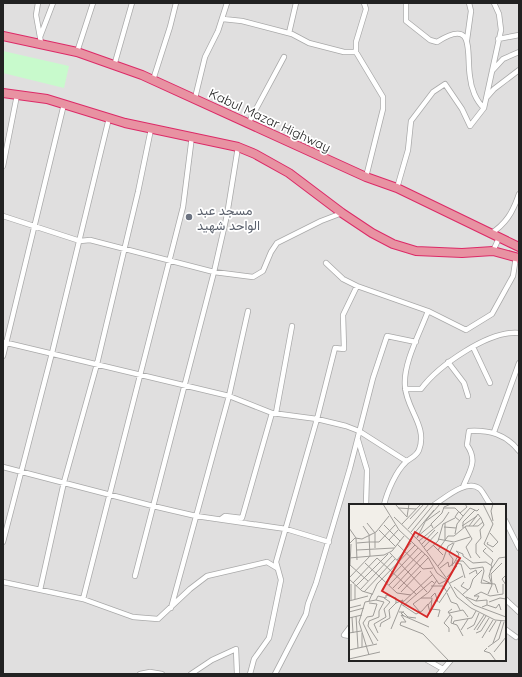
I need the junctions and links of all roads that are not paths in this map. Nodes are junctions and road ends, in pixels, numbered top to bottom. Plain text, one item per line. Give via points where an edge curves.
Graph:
1 (38, 3) edge
2 (53, 3) edge
3 (93, 3) edge
4 (132, 3) edge
5 (176, 3) edge
6 (227, 3) edge
7 (296, 3) edge
8 (359, 3) edge
9 (364, 3) edge
10 (406, 3) edge
11 (469, 3) edge
12 (494, 3) edge
13 (366, 9) junction
14 (223, 19) junction
15 (288, 33) junction
16 (519, 35) edge
17 (3, 36) edge
18 (498, 39) junction
19 (40, 40) junction
20 (467, 40) junction
21 (77, 52) junction
22 (356, 52) junction
23 (519, 52) edge
24 (284, 57) dead end
25 (114, 66) junction
26 (519, 70) edge
27 (492, 71) junction
28 (153, 80) junction
29 (3, 93) edge
30 (17, 95) junction
31 (194, 98) junction
32 (486, 98) junction
33 (64, 104) junction
34 (484, 108) junction
35 (109, 118) junction
36 (249, 122) junction
37 (151, 129) junction
38 (192, 136) junction
39 (238, 147) junction
40 (3, 166) edge
41 (366, 177) junction
42 (398, 188) junction
43 (519, 194) edge
44 (342, 213) junction
45 (3, 216) edge
46 (35, 226) junction
47 (490, 234) junction
48 (499, 238) junction
49 (80, 241) junction
50 (519, 247) edge
51 (124, 250) junction
52 (493, 251) junction
53 (518, 258) edge
54 (169, 261) junction
55 (326, 263) dead end
56 (214, 272) junction
57 (357, 286) junction
58 (248, 311) dead end
59 (428, 311) junction
60 (292, 326) dead end
61 (519, 332) edge
62 (5, 342) edge
63 (416, 342) junction
64 (474, 348) junction
65 (52, 352) junction
66 (3, 356) edge
67 (448, 362) junction
68 (519, 362) edge
69 (97, 364) junction
70 (140, 374) junction
71 (490, 382) dead end
72 (184, 386) junction
73 (405, 389) junction
74 (229, 396) junction
75 (468, 396) dead end
76 (274, 413) junction
77 (317, 419) junction
78 (359, 431) junction
79 (494, 432) junction
80 (358, 439) junction
81 (519, 450) edge
82 (406, 461) junction
83 (3, 467) edge
84 (20, 472) junction
85 (64, 482) junction
86 (462, 487) junction
87 (109, 493) junction
88 (486, 500) junction
89 (366, 504) edge
90 (384, 504) edge
91 (436, 504) edge
92 (484, 504) edge
93 (490, 504) edge
94 (153, 506) junction
95 (196, 516) junction
96 (221, 519) junction
97 (506, 522) edge
98 (286, 529) junction
99 (3, 542) edge
100 (329, 542) junction
101 (519, 548) edge
102 (277, 568) junction
103 (134, 576) dead end
104 (3, 582) edge
105 (40, 590) junction
106 (83, 599) junction
107 (506, 600) edge
108 (171, 608) junction
109 (519, 612) edge
110 (349, 628) edge
111 (506, 630) edge
112 (349, 636) edge
113 (516, 637) dead end
114 (429, 661) edge
115 (450, 661) edge
116 (443, 669) junction
117 (140, 674) edge
118 (162, 674) edge
119 (191, 674) edge
120 (237, 674) edge
121 (250, 674) edge
122 (275, 674) edge
123 (439, 674) edge

1 - 19 street via 36,15
2 - 19 street
3 - 21 street
4 - 25 street
5 - 28 street
6 - 14 street
7 - 15 street
8 - 13 street
9 - 13 street
10 - 20 street via 406,21 430,40 437,42 452,33 459,34
11 - 20 street via 471,11
12 - 18 street via 499,14 501,30
13 - 22 street via 356,42
14 - 15 street via 242,21
14 - 31 street via 205,57
15 - 22 street via 309,43 344,52
16 - 18 street
17 - 19 highway, Kabul Mazar Highway
18 - 27 street
19 - 21 highway, Kabul Mazar Highway
20 - 34 street via 473,91
21 - 25 highway, Kabul Mazar Highway
22 - 41 street via 383,97 383,108
23 - 27 street via 503,59
24 - 36 street
25 - 28 highway, Kabul Mazar Highway
26 - 32 street
27 - 32 street
28 - 31 highway, Kabul Mazar Highway
29 - 30 highway
30 - 33 highway
30 - 40 street
31 - 36 highway, Kabul Mazar Highway
32 - 34 street
33 - 35 highway
33 - 46 street
34 - 42 street via 470,126 445,84 438,87 412,121 408,150
35 - 37 highway
35 - 49 street
36 - 41 highway, Kabul Mazar Highway
37 - 38 highway
37 - 51 street
38 - 39 highway
38 - 54 street via 183,207
39 - 44 highway via 289,173
39 - 56 street via 227,215
41 - 42 highway, Kabul Mazar Highway
42 - 47 highway, Kabul Mazar Highway
43 - 47 street via 510,216 502,226
44 - 52 highway via 393,244 416,251
44 - 56 street via 277,243 270,252 263,271 253,277
45 - 46 street
46 - 49 street
46 - 62 street
47 - 48 highway, Kabul Mazar Highway
48 - 50 highway, Kabul Mazar Highway
48 - 52 street
49 - 51 street via 90,240
49 - 65 street
51 - 54 street
51 - 69 street
52 - 53 highway
53 - 59 street via 513,276 492,314 466,330
54 - 56 street
54 - 70 street
55 - 57 street via 343,279
56 - 72 street
57 - 59 street
57 - 77 street via 343,315 344,349 335,348
58 - 74 street
59 - 63 street
60 - 76 street
61 - 64 street via 498,335
62 - 65 street
62 - 66 street
63 - 73 street via 406,369
63 - 78 street via 387,336
64 - 67 street
64 - 71 street
65 - 69 street
65 - 84 street
67 - 73 street via 421,389
67 - 75 street via 464,383
68 - 79 street
69 - 70 street
69 - 85 street
70 - 72 street
70 - 87 street
72 - 74 street
72 - 94 street
73 - 82 street via 422,434 419,450 412,459
74 - 76 street
74 - 95 street
76 - 77 street
76 - 96 street via 242,518 225,516
77 - 78 street
77 - 98 street
78 - 80 street
78 - 82 street
79 - 81 street via 505,437
79 - 86 street via 469,432 467,445 474,460
80 - 89 street via 367,470
80 - 100 street
82 - 90 street via 387,492
83 - 84 street
84 - 85 street
84 - 99 street
85 - 87 street
85 - 105 street
86 - 88 street via 470,485 480,489
86 - 91 street
87 - 94 street
87 - 106 street
88 - 92 street
88 - 93 street
94 - 95 street
94 - 103 street
95 - 96 street
95 - 108 street
96 - 98 street
97 - 101 street
98 - 100 street
98 - 102 street via 276,562
100 - 122 street via 306,614
102 - 108 street via 267,562 207,576
102 - 121 street via 281,580 269,638 254,659
104 - 105 street
105 - 106 street
106 - 108 street via 133,617 147,619 158,619
107 - 109 street
110 - 112 street via 344,635
111 - 113 street
114 - 116 street
115 - 116 street
116 - 123 street
117 - 118 street
119 - 120 street via 212,660 236,650

